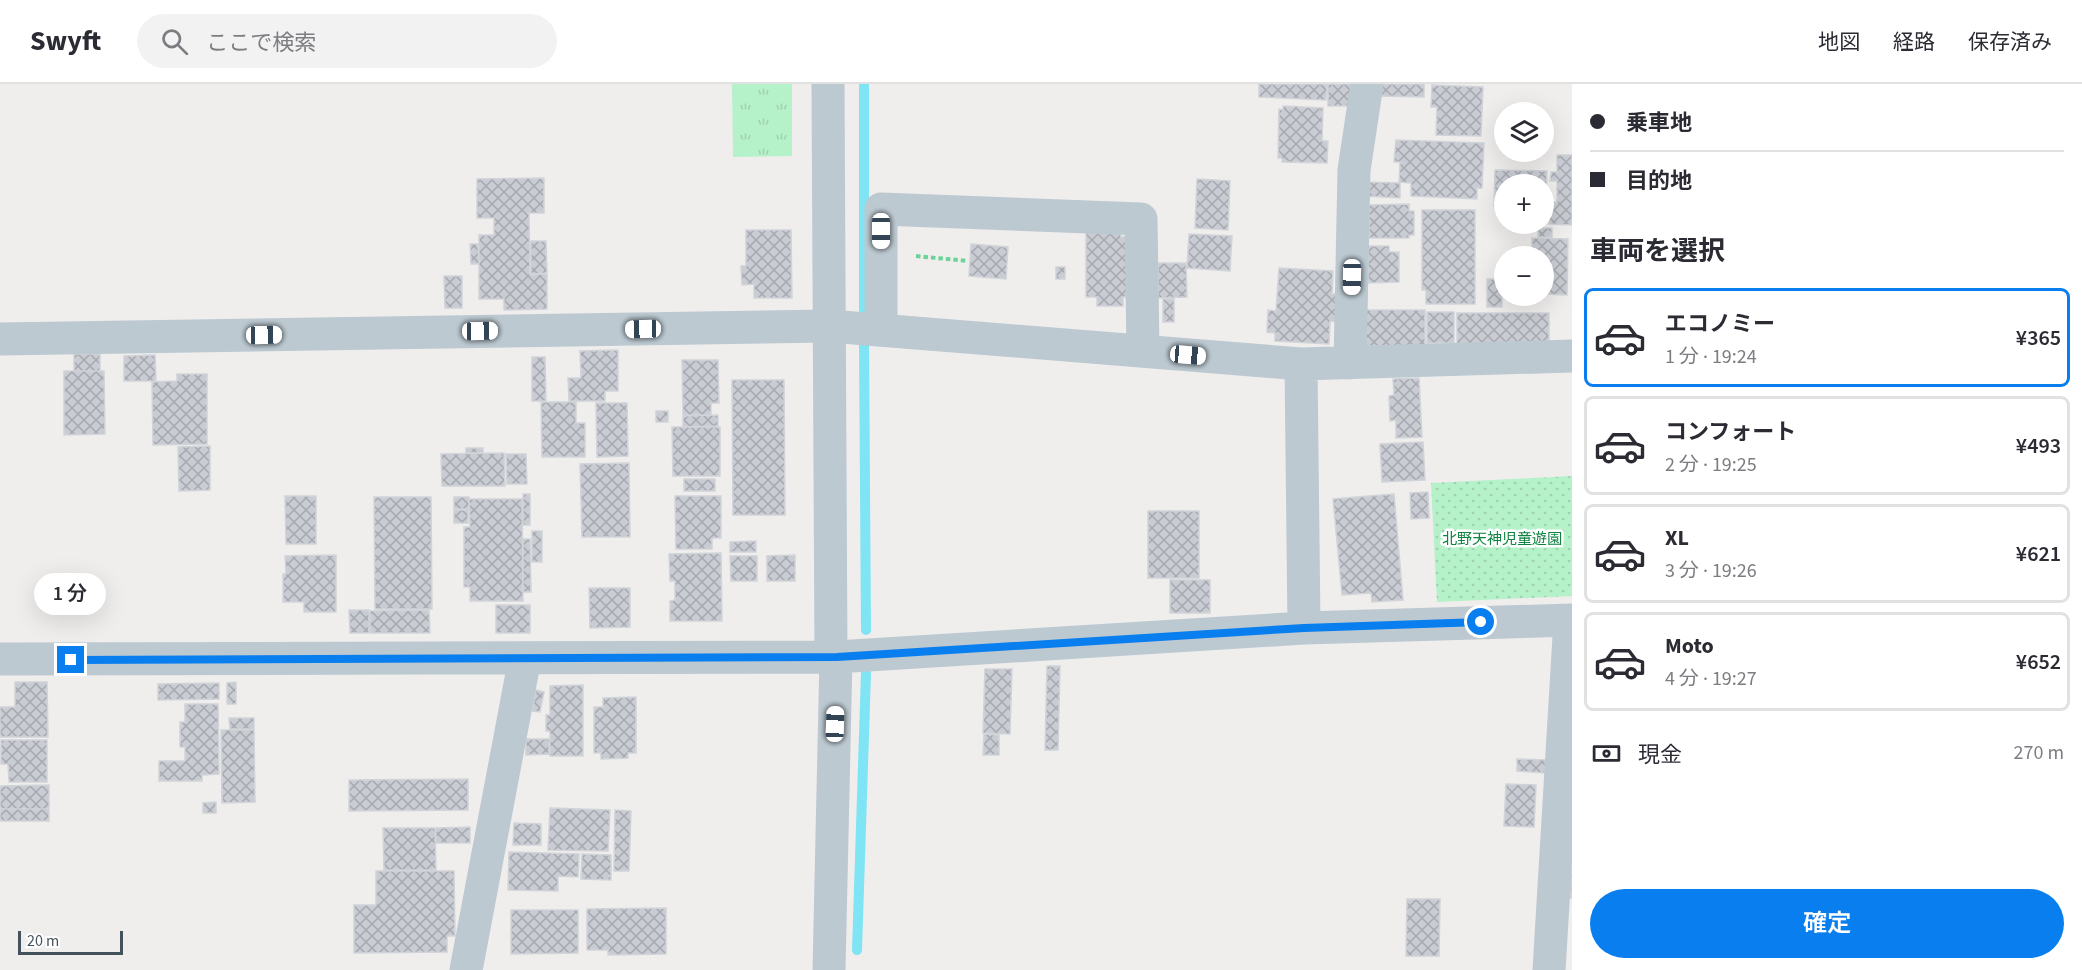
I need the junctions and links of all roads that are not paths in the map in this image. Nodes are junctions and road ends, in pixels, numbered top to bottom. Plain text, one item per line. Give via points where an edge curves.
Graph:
1 (828, 84) edge
2 (1367, 84) edge
3 (829, 326) junction
4 (881, 330) junction
5 (0, 339) edge
6 (1143, 351) junction
7 (1572, 356) edge
8 (1350, 363) junction
9 (1301, 364) junction
10 (1571, 620) edge
11 (1304, 628) junction
12 (834, 657) junction
13 (525, 658) junction
14 (0, 659) edge
15 (1562, 924) edge
16 (466, 970) edge
17 (829, 970) edge
18 (1549, 970) edge

1 - 3 street
2 - 8 street via 1354,170
3 - 4 street
3 - 5 street
3 - 12 street
4 - 6 street
4 - 6 street via 881,209 1141,219
6 - 9 street
7 - 8 street
8 - 9 street
9 - 11 street
10 - 11 street
10 - 15 street
11 - 12 street
12 - 13 street
12 - 17 street
13 - 14 street
13 - 16 street
15 - 18 street

